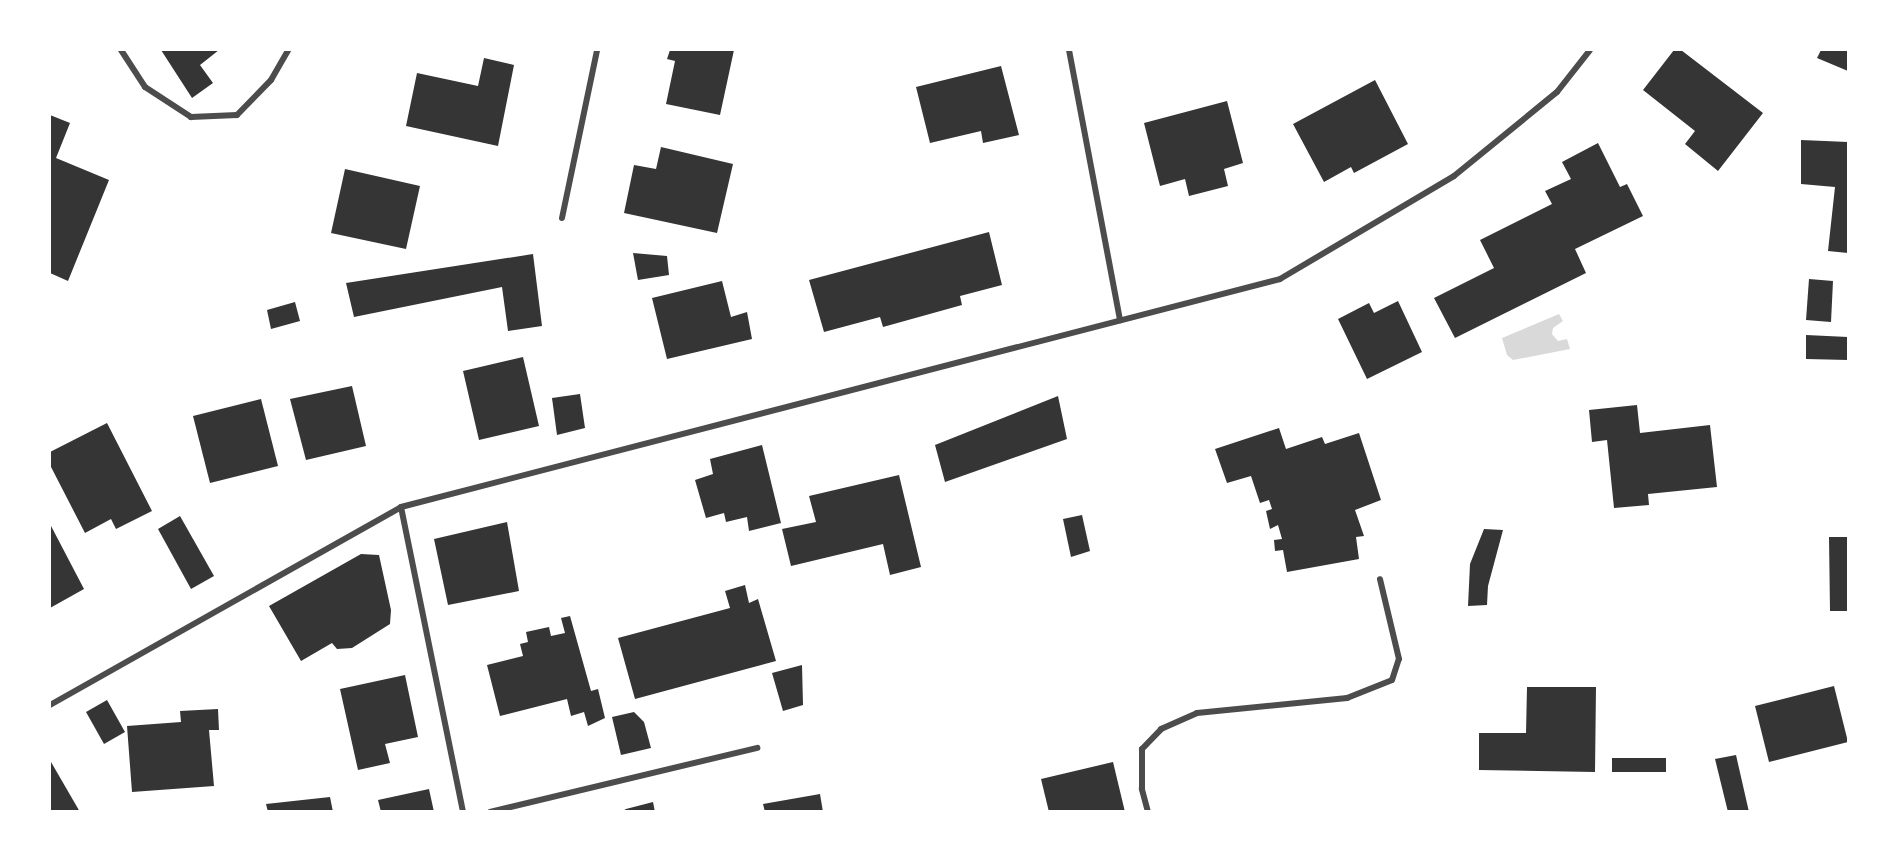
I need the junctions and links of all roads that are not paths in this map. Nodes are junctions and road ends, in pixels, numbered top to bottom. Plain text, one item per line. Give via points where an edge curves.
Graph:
1 (121, 50) edge
2 (288, 50) edge
3 (597, 50) edge
4 (1069, 50) edge
5 (1590, 50) edge
6 (562, 218) dead end
7 (1120, 320) junction
8 (401, 507) junction
9 (1380, 579) dead end
10 (50, 705) edge
11 (757, 748) dead end
12 (463, 812) edge
13 (490, 812) edge
14 (1148, 812) edge

1 - 2 street via 145,87 191,117 237,115 271,80
3 - 6 street
4 - 7 street
5 - 7 street via 1557,92 1454,176 1280,279
7 - 8 street
8 - 10 street
8 - 12 street
9 - 14 street via 1400,659 1392,680 1347,698 1197,713 1161,729 1142,749 1142,789
11 - 13 street

